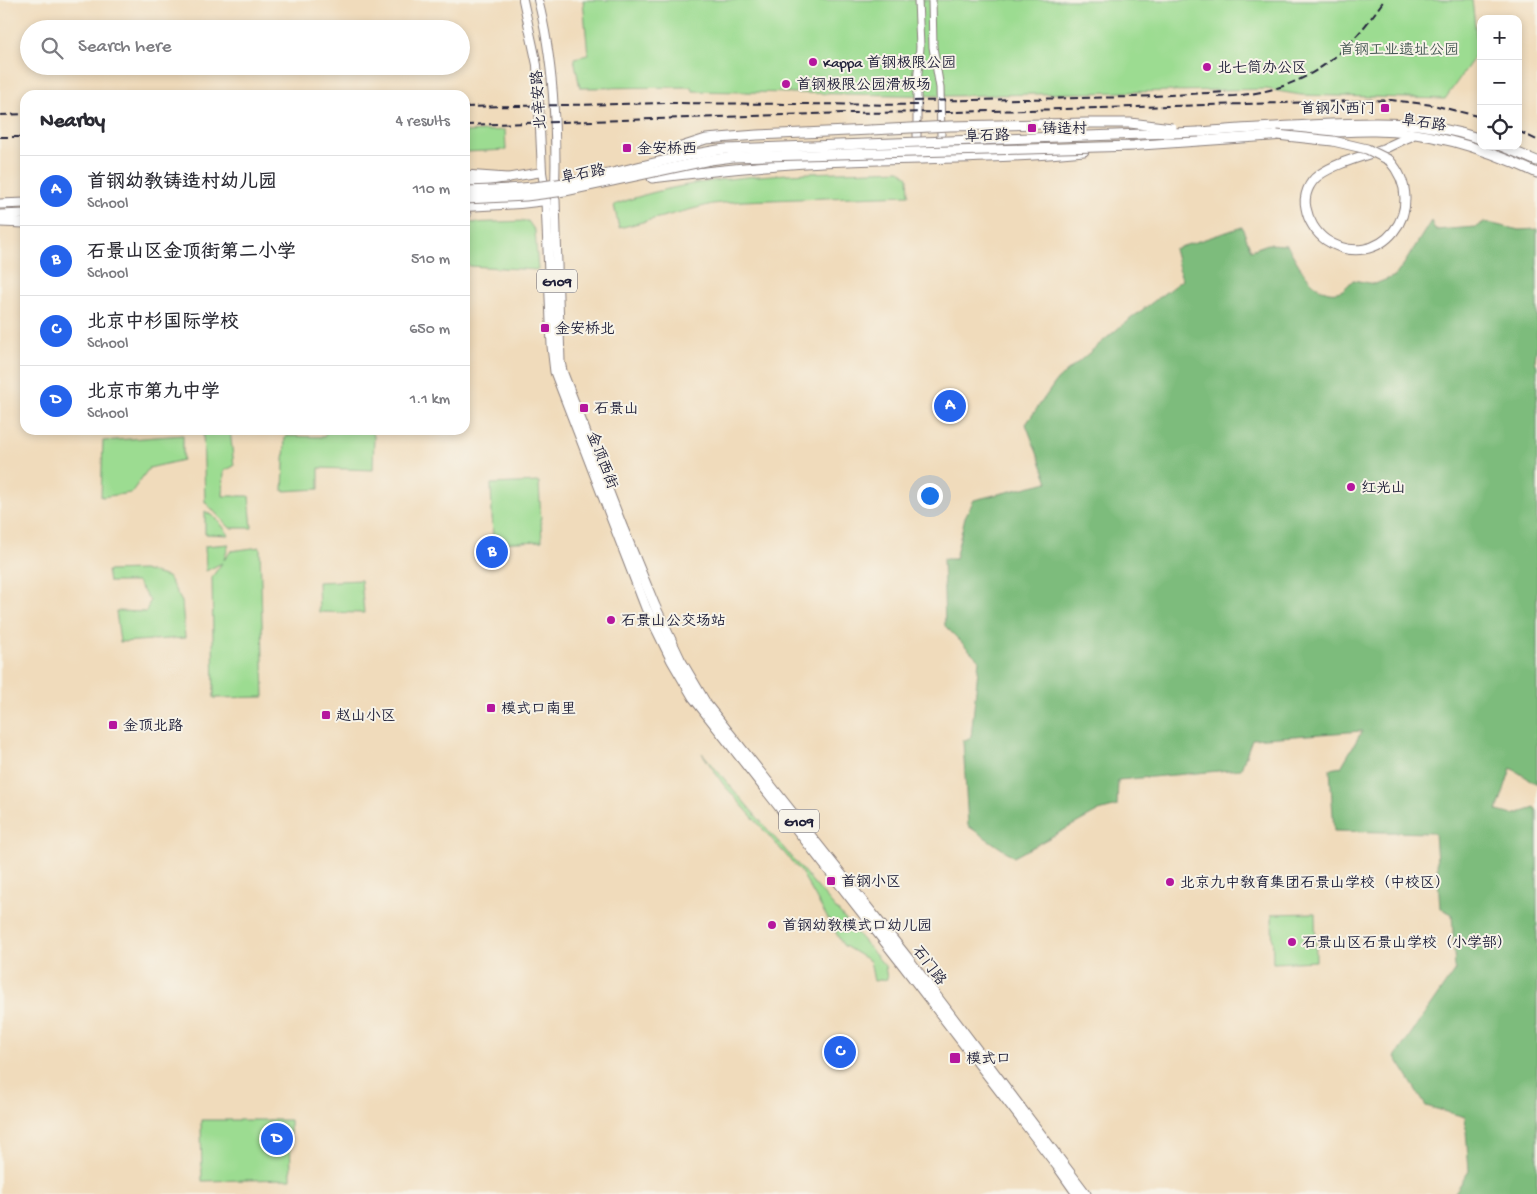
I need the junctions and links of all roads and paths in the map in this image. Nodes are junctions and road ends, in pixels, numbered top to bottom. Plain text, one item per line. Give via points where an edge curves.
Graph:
1 (523, 0) edge
2 (538, 0) edge
3 (918, 0) edge
4 (932, 0) edge
5 (1200, 132) junction
6 (1277, 135) junction
7 (917, 136) dead end
8 (941, 136) dead end
9 (1411, 136) dead end
10 (1477, 139) edge
11 (1134, 146) junction
12 (675, 149) dead end
13 (1510, 150) edge
14 (1537, 161) edge
15 (542, 172) junction
16 (1537, 173) edge
17 (470, 175) edge
18 (507, 178) junction
19 (652, 178) dead end
20 (470, 183) edge
21 (470, 190) edge
22 (0, 200) edge
23 (470, 200) edge
24 (470, 200) edge
25 (551, 200) junction
26 (20, 201) edge
27 (20, 202) edge
28 (0, 204) edge
29 (470, 207) edge
30 (20, 215) edge
31 (0, 216) edge
32 (0, 222) edge
33 (20, 223) edge
34 (690, 685) junction
35 (1077, 1194) edge
36 (1086, 1194) edge

1 - 15 main road, 北辛安路 via 537,65
2 - 25 main road, 北辛安路 via 551,80 555,158
3 - 7 main road
4 - 8 main road
5 - 10 highway, 阜石路 via 1371,122 1411,123
5 - 12 highway, bridge via 1130,123 950,126 706,139
5 - 21 highway, 阜石路, bridge via 726,149 557,184
6 - 9 highway, bridge via 1333,140 1367,149 1389,160 1396,169 1405,192 1398,226 1378,243 1358,249 1338,247 1317,232 1306,208 1311,182 1330,169 1385,148
6 - 11 highway, 阜石路
6 - 16 highway, 阜石路, bridge via 1371,131 1409,133 1454,140
11 - 19 highway, bridge via 1034,156 744,167
11 - 24 highway, 阜石路, bridge via 733,157 565,191
13 - 14 highway
15 - 18 main road
15 - 25 main road, 北辛安路
17 - 18 highway
18 - 20 main road
22 - 26 main road
23 - 25 main road via 537,197
25 - 29 main road
25 - 34 highway, 金顶西街 / G109 via 552,353 555,372 646,608
27 - 28 highway
30 - 31 highway
32 - 33 highway
34 - 35 highway, 石门路 / G109 via 762,786
34 - 36 highway, 石门路 / G109 via 907,957

